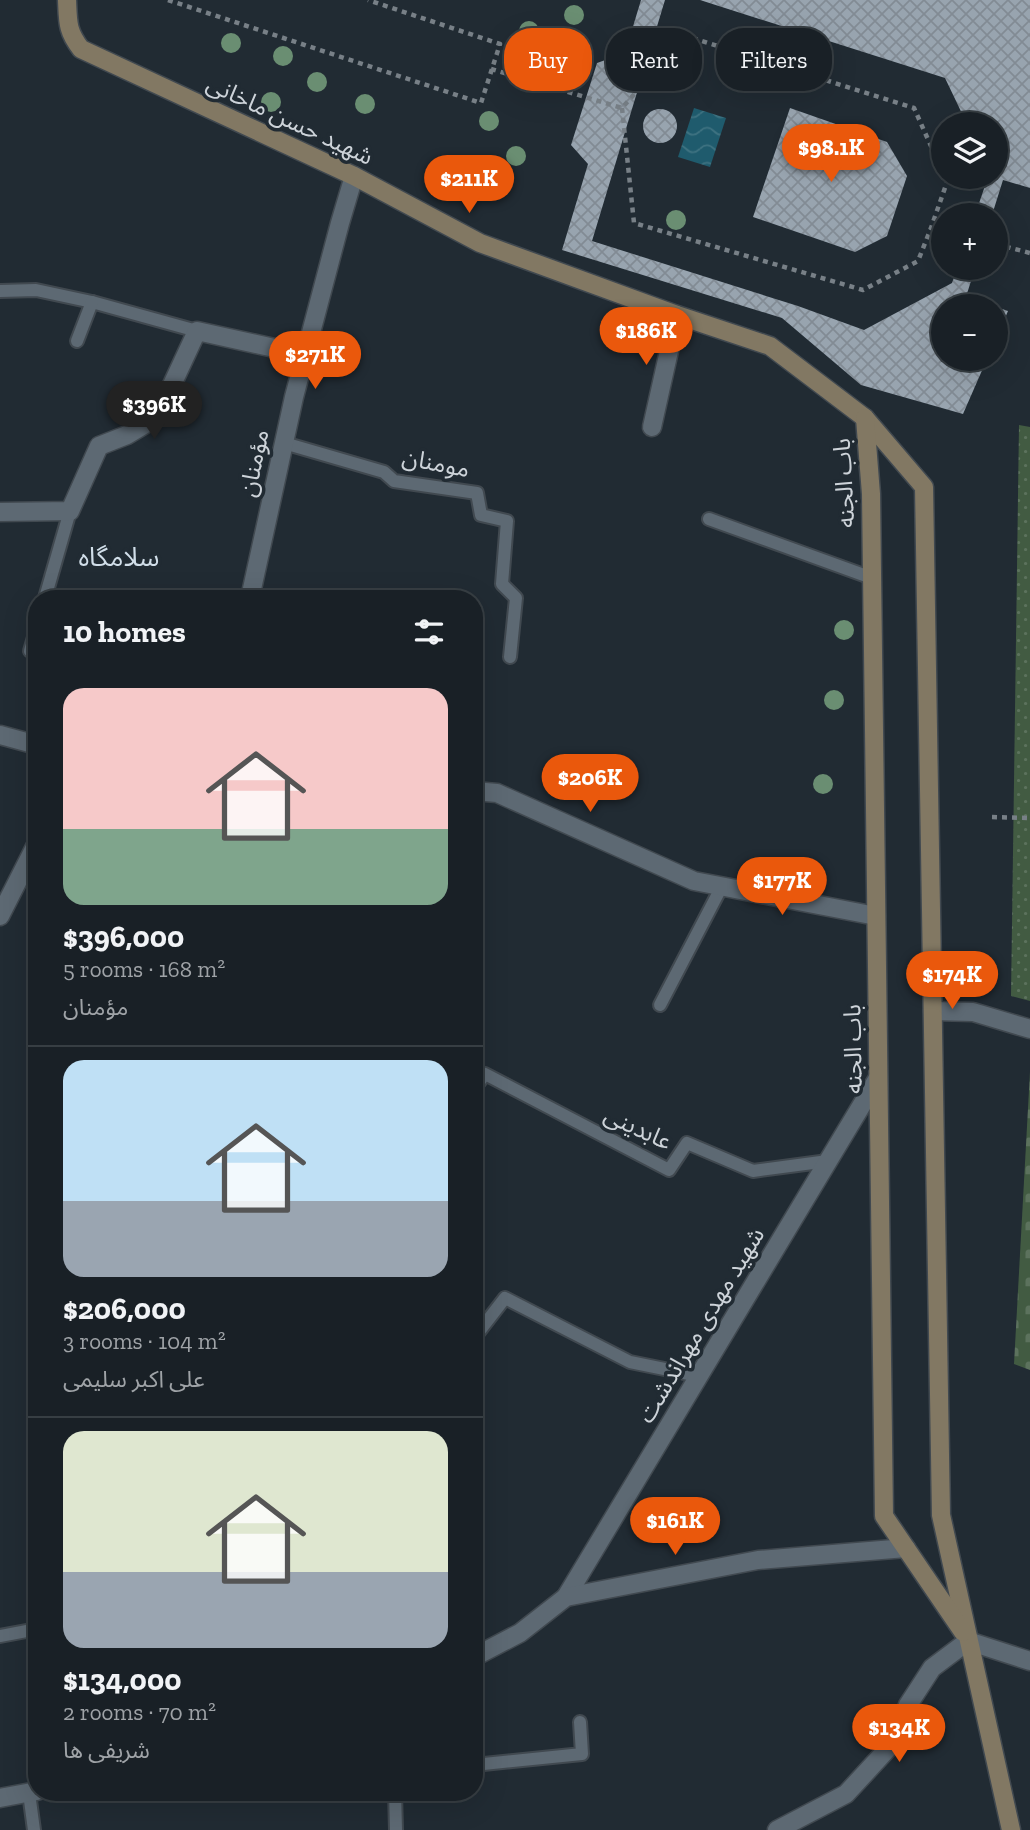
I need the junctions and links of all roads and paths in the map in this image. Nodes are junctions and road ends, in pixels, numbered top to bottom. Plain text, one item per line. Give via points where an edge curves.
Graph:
1 (67, 0) edge
2 (169, 0) edge
3 (368, 0) edge
4 (378, 2) edge
5 (491, 69) junction
6 (622, 108) junction
7 (931, 146) edge
8 (354, 176) junction
9 (931, 230) edge
10 (1008, 247) edge
11 (1030, 253) edge
12 (0, 291) edge
13 (92, 302) junction
14 (677, 315) junction
15 (197, 331) junction
16 (77, 341) dead end
17 (306, 355) junction
18 (865, 418) junction
19 (652, 427) dead end
20 (284, 443) junction
21 (70, 511) junction
22 (0, 512) edge
23 (709, 519) dead end
24 (872, 579) junction
25 (47, 590) edge
26 (252, 590) edge
27 (510, 657) dead end
28 (0, 735) edge
29 (28, 743) edge
30 (483, 792) edge
31 (992, 817) dead end
32 (1030, 818) edge
33 (28, 876) edge
34 (722, 886) junction
35 (0, 916) edge
36 (876, 916) junction
37 (660, 1005) dead end
38 (933, 1011) junction
39 (1030, 1030) edge
40 (483, 1077) edge
41 (878, 1079) junction
42 (828, 1161) junction
43 (483, 1326) edge
44 (699, 1376) junction
45 (906, 1548) junction
46 (566, 1597) junction
47 (28, 1631) edge
48 (0, 1636) edge
49 (968, 1641) junction
50 (483, 1652) edge
51 (1030, 1661) edge
52 (580, 1723) dead end
53 (483, 1764) edge
54 (28, 1793) edge
55 (0, 1798) edge
56 (33, 1801) edge
57 (395, 1801) edge
58 (34, 1830) edge
59 (396, 1830) edge
60 (777, 1830) edge
61 (1011, 1830) edge

1 - 8 street, شهید حسن ماخانی via 68,27 81,49
2 - 5 path via 481,103
3 - 4 path
4 - 5 path via 500,44
5 - 6 path
6 - 7 path via 686,36 914,108
6 - 9 path via 634,223 863,290 918,261
8 - 14 street, شهید حسن ماخانی via 480,243
8 - 17 street, مؤمنان
10 - 11 path
12 - 13 lane via 36,290
13 - 15 lane
13 - 16 lane
14 - 18 street, شهید حسن ماخانی via 770,346
14 - 19 street
15 - 17 street
15 - 21 street via 157,416 99,446
17 - 20 street, مؤمنان
18 - 24 street, باب الجنه
18 - 38 street, باب الجنه via 924,487
20 - 26 street, مؤمنان
20 - 27 lane, مومنان via 384,472 394,481 477,493 481,514 508,521 502,584 516,598
21 - 22 street
21 - 25 lane
23 - 24 lane
24 - 36 street, باب الجنه
28 - 29 street
30 - 34 street via 497,793 694,881
31 - 32 path
33 - 35 street
34 - 36 street
34 - 37 lane
36 - 41 street, باب الجنه
38 - 39 street via 973,1012
38 - 49 street, باب الجنه via 941,1515
40 - 42 lane, عابدینی via 669,1170 687,1143 752,1171
41 - 42 street, شهید مهدی مهراندشت
41 - 45 street, باب الجنه via 884,1516
42 - 44 street, شهید مهدی مهراندشت
43 - 44 lane via 505,1298 630,1362
44 - 46 street, شهید مهدی مهراندشت
45 - 46 street, شهید مهدی مهراندشت via 758,1560
45 - 49 street, باب الجنه
46 - 50 street, شهید مهدی مهراندشت via 520,1633
47 - 48 lane
49 - 51 street
49 - 60 street via 932,1668 908,1705 893,1743 846,1794
49 - 61 street, باب الجنه
52 - 53 lane via 582,1754
54 - 55 street
56 - 58 lane
57 - 59 lane

